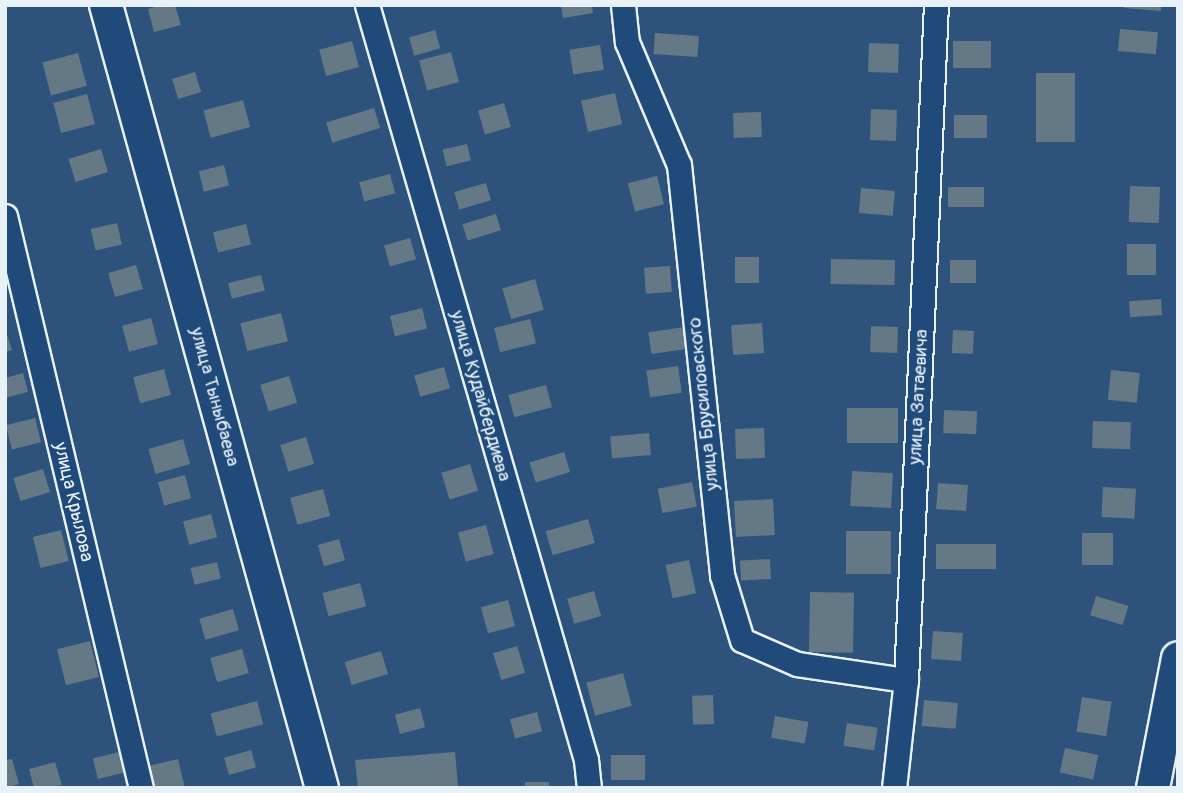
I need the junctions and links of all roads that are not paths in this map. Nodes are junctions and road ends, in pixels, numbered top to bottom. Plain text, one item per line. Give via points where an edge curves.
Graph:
1 (106, 5) edge
2 (367, 5) edge
3 (623, 5) edge
4 (936, 5) edge
5 (5, 216) edge
6 (1178, 658) edge
7 (906, 680) junction
8 (141, 788) edge
9 (322, 788) edge
10 (589, 788) edge
11 (894, 788) edge
12 (1153, 788) edge

1 - 9 street, улица Тыныбаева
2 - 10 street, улица Кудайбердиева via 586,760
3 - 7 street, улица Брусиловского via 627,42 679,165 722,575 742,640 797,663
4 - 7 street, улица Затаевича
5 - 8 street, улица Крылова
6 - 12 street
7 - 11 street, улица Затаевича

